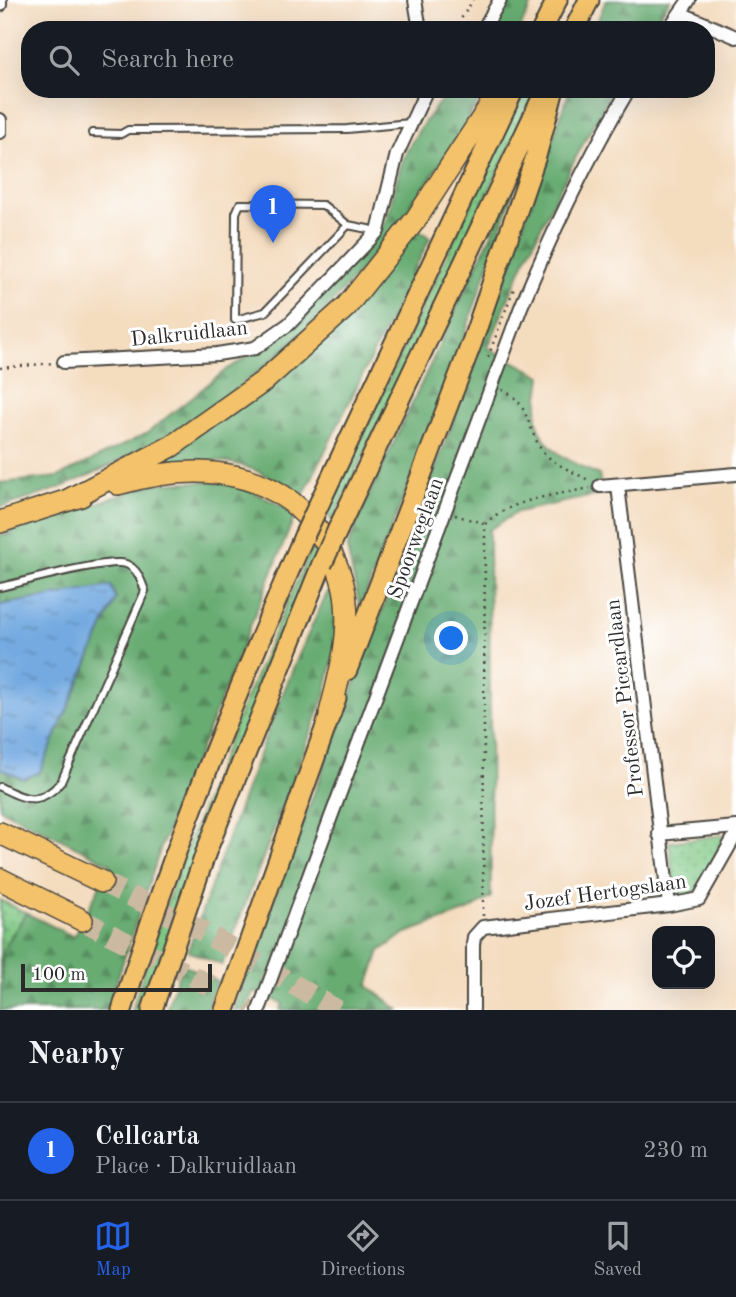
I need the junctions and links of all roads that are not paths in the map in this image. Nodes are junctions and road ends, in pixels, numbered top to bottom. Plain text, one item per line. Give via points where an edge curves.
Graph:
1 (415, 0) edge
2 (500, 0) edge
3 (557, 0) edge
4 (589, 0) edge
5 (689, 0) edge
6 (680, 13) junction
7 (418, 21) edge
8 (488, 21) edge
9 (546, 21) edge
10 (579, 21) edge
11 (674, 21) edge
12 (699, 21) edge
13 (715, 28) edge
14 (736, 37) edge
15 (423, 98) edge
16 (495, 98) edge
17 (510, 98) edge
18 (542, 98) edge
19 (552, 98) edge
20 (624, 98) edge
21 (0, 120) edge
22 (412, 123) junction
23 (0, 132) edge
24 (92, 133) dead end
25 (348, 225) junction
26 (378, 231) junction
27 (64, 362) road end
28 (736, 474) edge
29 (600, 486) road end
30 (618, 486) junction
31 (68, 500) junction
32 (0, 522) edge
33 (0, 587) edge
34 (330, 713) junction
35 (0, 787) edge
36 (736, 827) edge
37 (0, 833) edge
38 (659, 834) junction
39 (736, 834) edge
40 (0, 879) edge
41 (102, 882) tunnel mouth
42 (669, 905) junction
43 (82, 920) tunnel mouth
44 (122, 1010) edge
45 (152, 1010) edge
46 (225, 1010) edge
47 (259, 1010) edge
48 (473, 1010) edge

1 - 7 street
2 - 8 street
3 - 9 highway
4 - 10 highway
5 - 6 street
6 - 11 street
6 - 12 street
13 - 14 street
15 - 22 street
16 - 31 highway via 416,219 346,307 264,381 172,446
17 - 44 highway, bridge via 255,650
18 - 45 highway, bridge via 322,564 206,852
19 - 34 highway via 472,342
20 - 47 street, Spoorweglaan via 555,226 491,386
21 - 23 street
22 - 24 lane via 347,129
22 - 26 street via 397,154
25 - 25 lane via 323,205 240,204 236,214 235,320 265,312
25 - 26 lane
26 - 27 street, Dalkruidlaan via 289,324 255,348
28 - 30 street
29 - 30 street
30 - 38 street, Professor Piccardlaan
31 - 32 highway
31 - 34 highway via 152,474 196,471 248,479 292,503 322,536 336,562 346,600 342,663
33 - 35 lane via 125,564 138,573 145,591 61,782 37,799
34 - 46 highway
36 - 38 street
37 - 41 highway
38 - 42 street, Professor Piccardlaan
39 - 42 street, Jozef Hertogslaan via 699,900
40 - 43 highway
42 - 48 street, Jozef Hertogslaan via 484,927 474,937

